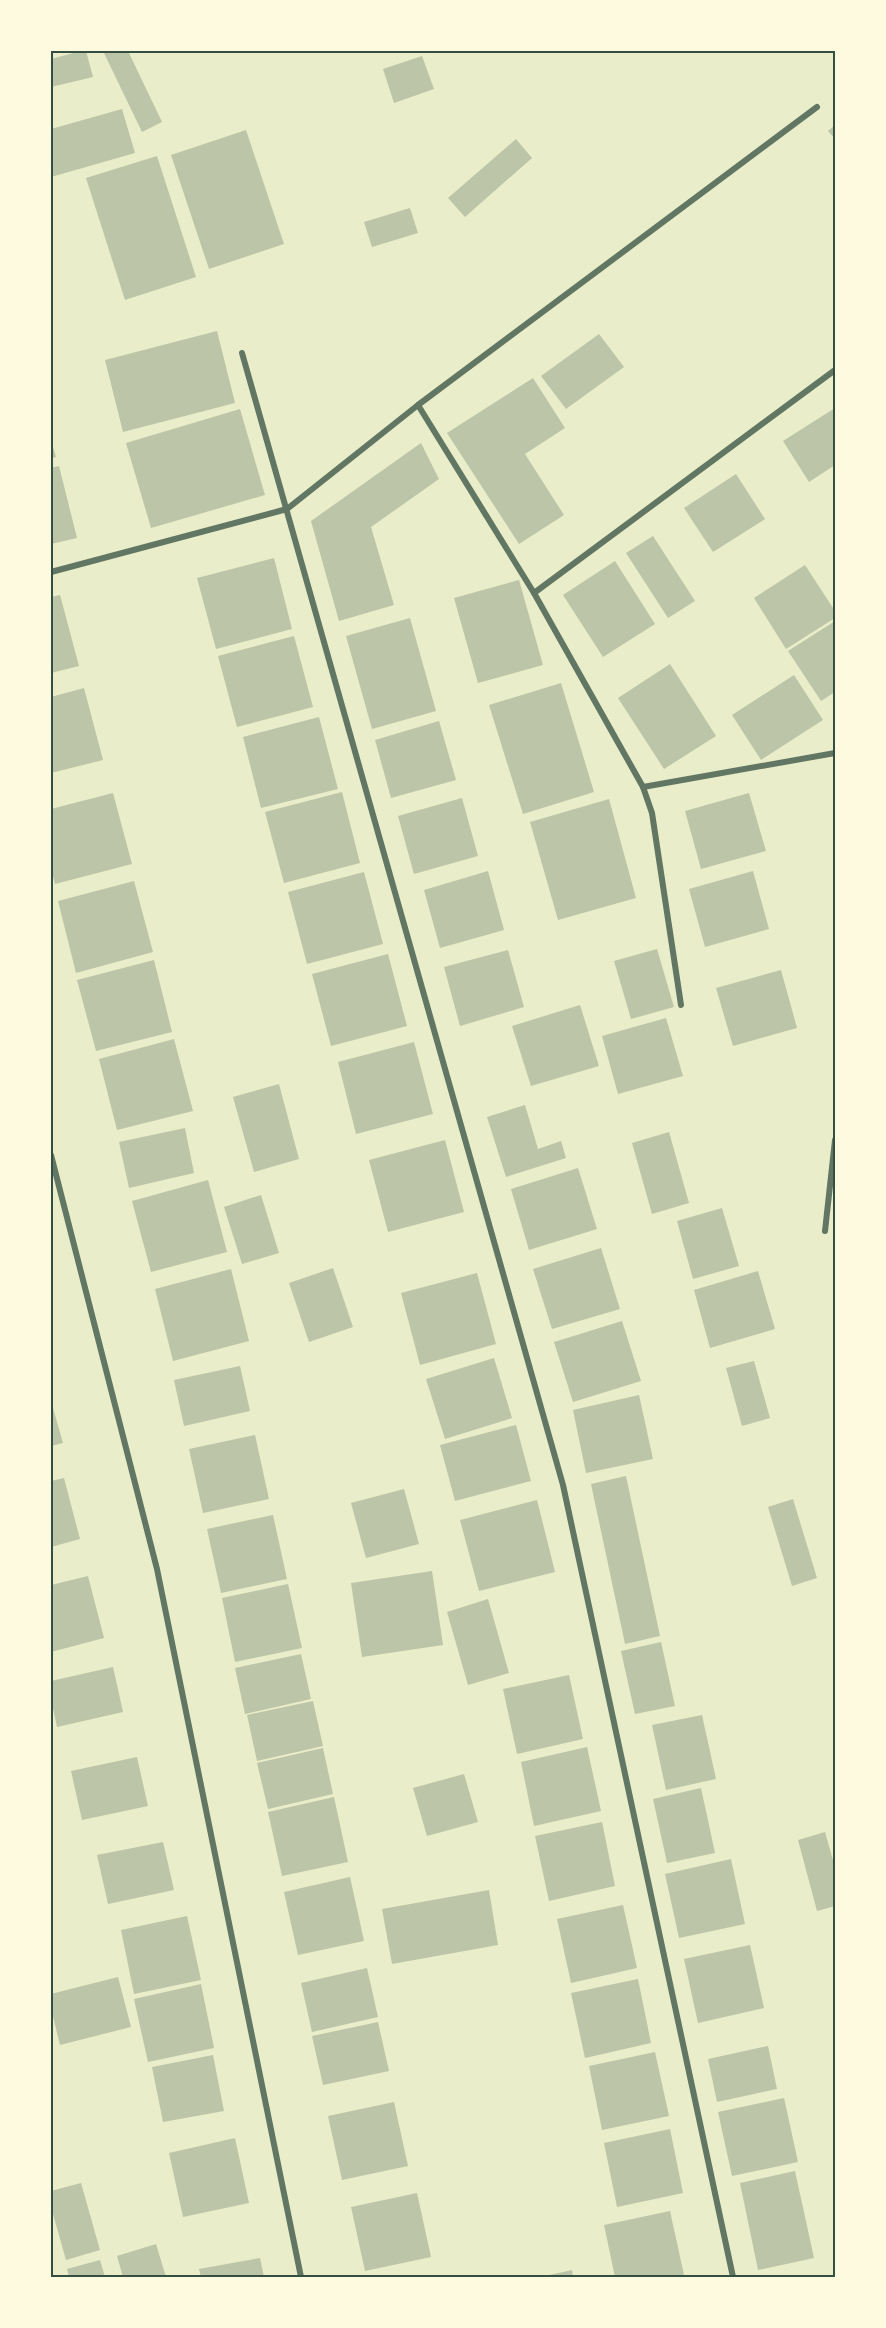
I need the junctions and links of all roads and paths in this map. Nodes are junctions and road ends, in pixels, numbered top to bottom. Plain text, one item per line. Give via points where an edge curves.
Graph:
1 (818, 107) dead end
2 (242, 354) dead end
3 (835, 370) edge
4 (418, 405) junction
5 (287, 509) junction
6 (51, 572) edge
7 (534, 593) junction
8 (835, 753) edge
9 (643, 787) junction
10 (681, 1005) dead end
11 (835, 1140) edge
12 (51, 1155) edge
13 (825, 1231) dead end
14 (301, 2277) edge
15 (733, 2277) edge

1 - 4 street
2 - 5 street
3 - 7 street
4 - 5 street
4 - 7 street
5 - 6 street
5 - 15 street via 563,1485
7 - 9 street
8 - 9 street
9 - 10 street via 652,813
11 - 13 street
12 - 14 street via 157,1569

